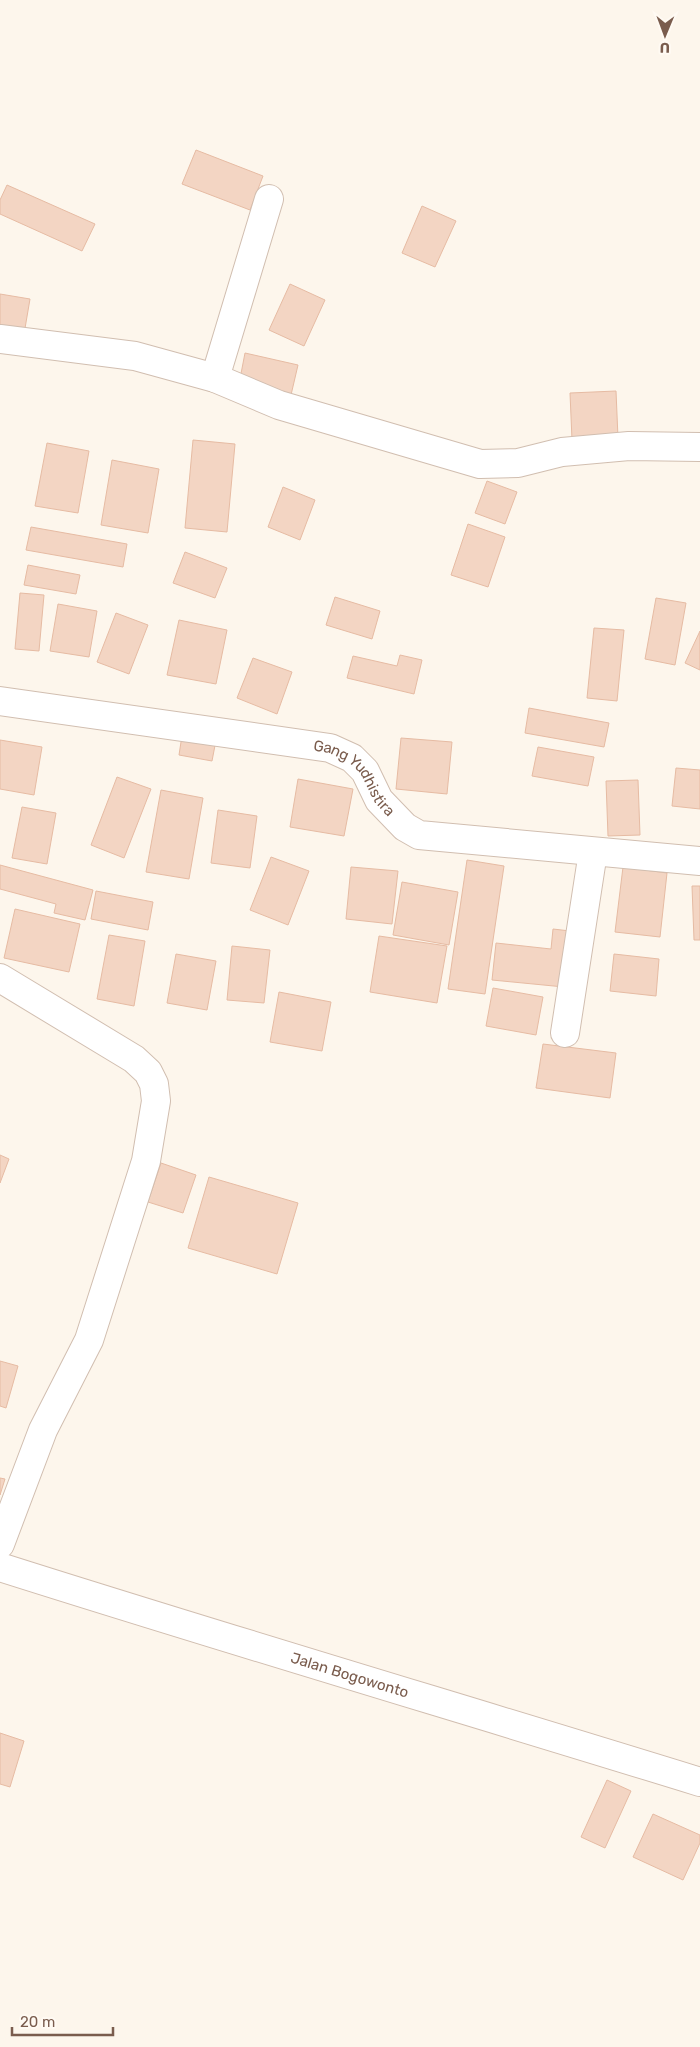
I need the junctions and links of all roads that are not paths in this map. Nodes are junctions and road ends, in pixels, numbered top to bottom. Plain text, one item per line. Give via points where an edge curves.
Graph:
1 (269, 199) dead end
2 (0, 340) edge
3 (215, 378) junction
4 (700, 447) edge
5 (0, 701) edge
6 (592, 852) junction
7 (700, 861) edge
8 (0, 978) edge
9 (565, 1033) dead end
10 (0, 1544) edge
11 (0, 1567) edge
12 (700, 1782) edge

1 - 3 street
2 - 3 street via 135,356
3 - 4 street via 279,405 480,464 518,463 562,452 629,446
5 - 6 street, Gang Yudhistira via 330,748 352,758 365,771 379,800 418,835
6 - 7 street, Gang Yudhistira
6 - 9 street
8 - 10 street via 134,1060 148,1072 154,1084 156,1102 146,1161 89,1340 43,1430
11 - 12 street, Jalan Bogowonto

